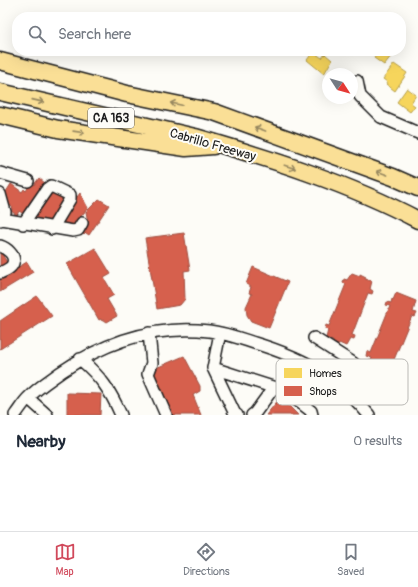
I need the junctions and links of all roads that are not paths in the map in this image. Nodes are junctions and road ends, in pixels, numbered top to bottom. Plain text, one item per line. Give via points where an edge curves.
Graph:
1 (0, 61) edge
2 (358, 81) dead end
3 (0, 92) edge
4 (0, 116) edge
5 (418, 134) edge
6 (222, 145) junction
7 (0, 173) edge
8 (28, 181) dead end
9 (418, 188) edge
10 (0, 194) edge
11 (1, 219) edge
12 (418, 220) edge
13 (82, 223) dead end
14 (23, 224) junction
15 (52, 229) junction
16 (0, 246) edge
17 (0, 273) edge
18 (149, 333) junction
19 (220, 333) junction
20 (314, 338) dead end
21 (80, 359) junction
22 (295, 359) edge
23 (347, 359) edge
24 (213, 368) junction
25 (274, 387) joint
26 (28, 398) junction
27 (303, 405) edge
28 (360, 405) edge
29 (14, 415) edge
30 (47, 415) edge
31 (121, 415) edge
32 (166, 415) edge
33 (237, 415) edge
34 (252, 415) edge
35 (312, 415) edge
36 (369, 415) edge

9 -> 1 highway, CA 163 via 214,112 127,94
2 - 5 street via 360,96 381,117
3 -> 6 highway, Cabrillo Freeway / CA 163
4 -> 6 highway via 58,129 186,148
6 -> 12 highway, Cabrillo Freeway / CA 163 via 315,175 367,195
7 - 8 street
10 - 11 street via 5,212
11 - 14 street
13 - 15 street via 78,230 73,232
14 - 15 street
14 - 15 street via 51,186 70,195
16 - 17 street via 6,248 14,263
18 - 19 street via 176,330
18 - 21 street via 107,346
18 - 32 street via 152,363 148,374
19 - 22 street via 274,349
19 - 24 street
20 - 23 street
21 - 26 street
21 - 31 street via 95,372 112,395
24 - 25 street
24 - 33 street
25 - 34 street
26 - 29 street
26 - 30 street
27 - 35 street
28 - 36 street

